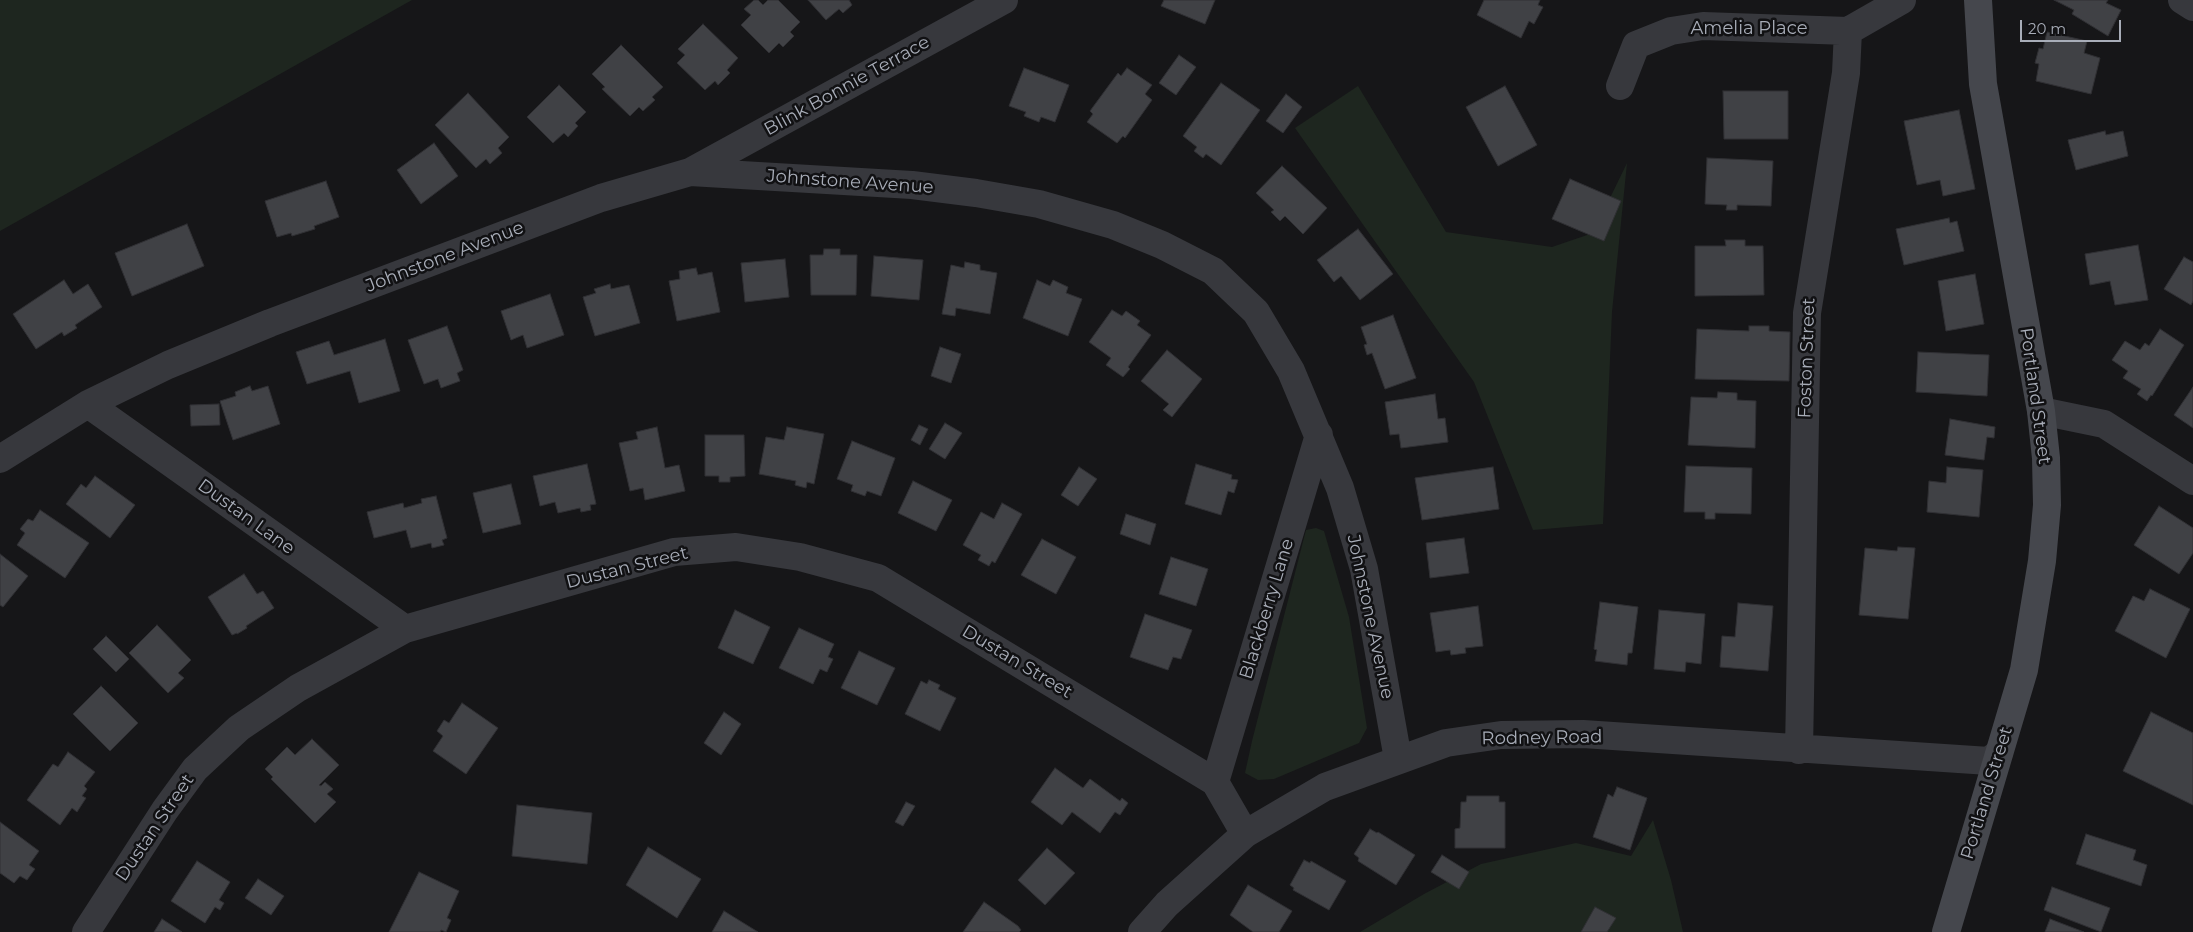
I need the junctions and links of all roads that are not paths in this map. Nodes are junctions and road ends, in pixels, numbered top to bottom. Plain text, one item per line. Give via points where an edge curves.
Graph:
1 (1004, 0) edge
2 (1902, 0) edge
3 (1978, 0) edge
4 (2182, 0) edge
5 (2193, 7) edge
6 (1848, 31) junction
7 (1620, 86) dead end
8 (690, 172) junction
9 (88, 404) junction
10 (2041, 411) junction
11 (1319, 436) junction
12 (0, 459) edge
13 (2193, 481) edge
14 (404, 629) junction
15 (1799, 750) junction
16 (1999, 753) junction
17 (1398, 759) junction
18 (1215, 782) junction
19 (1245, 834) junction
20 (86, 932) edge
21 (1142, 932) edge
22 (1946, 932) edge

1 - 8 street, Blink Bonnie Terrace
2 - 6 street
3 - 10 main road, Portland Street via 1983,84
4 - 5 street
6 - 7 street, Amelia Place via 1703,26 1671,31 1636,46
6 - 15 street, Foston Street via 1846,73 1806,313
8 - 9 street, Johnstone Avenue via 601,198 270,323 168,364
8 - 11 street, Johnstone Avenue via 912,185 976,193 1039,204 1113,225 1162,244 1213,271 1256,312 1291,371
9 - 12 street, Johnstone Avenue
9 - 14 street, Dustan Lane
10 - 13 street via 2104,424
10 - 16 main road, Portland Street via 2047,505 2042,561 2024,670
11 - 17 street, Johnstone Avenue via 1340,488 1364,569
11 - 18 street, Blackberry Lane
14 - 18 street, Dustan Street via 674,552 736,547 800,557 878,578
14 - 20 street, Dustan Street via 298,688 224,742 196,769 164,810
15 - 16 street, Rodney Road via 1989,761
15 - 17 street, Rodney Road via 1582,734 1501,735 1446,743
16 - 22 main road, Portland Street
17 - 19 street, Rodney Road via 1324,787
18 - 19 street, Dustan Street
19 - 21 street, Rodney Road via 1167,904

